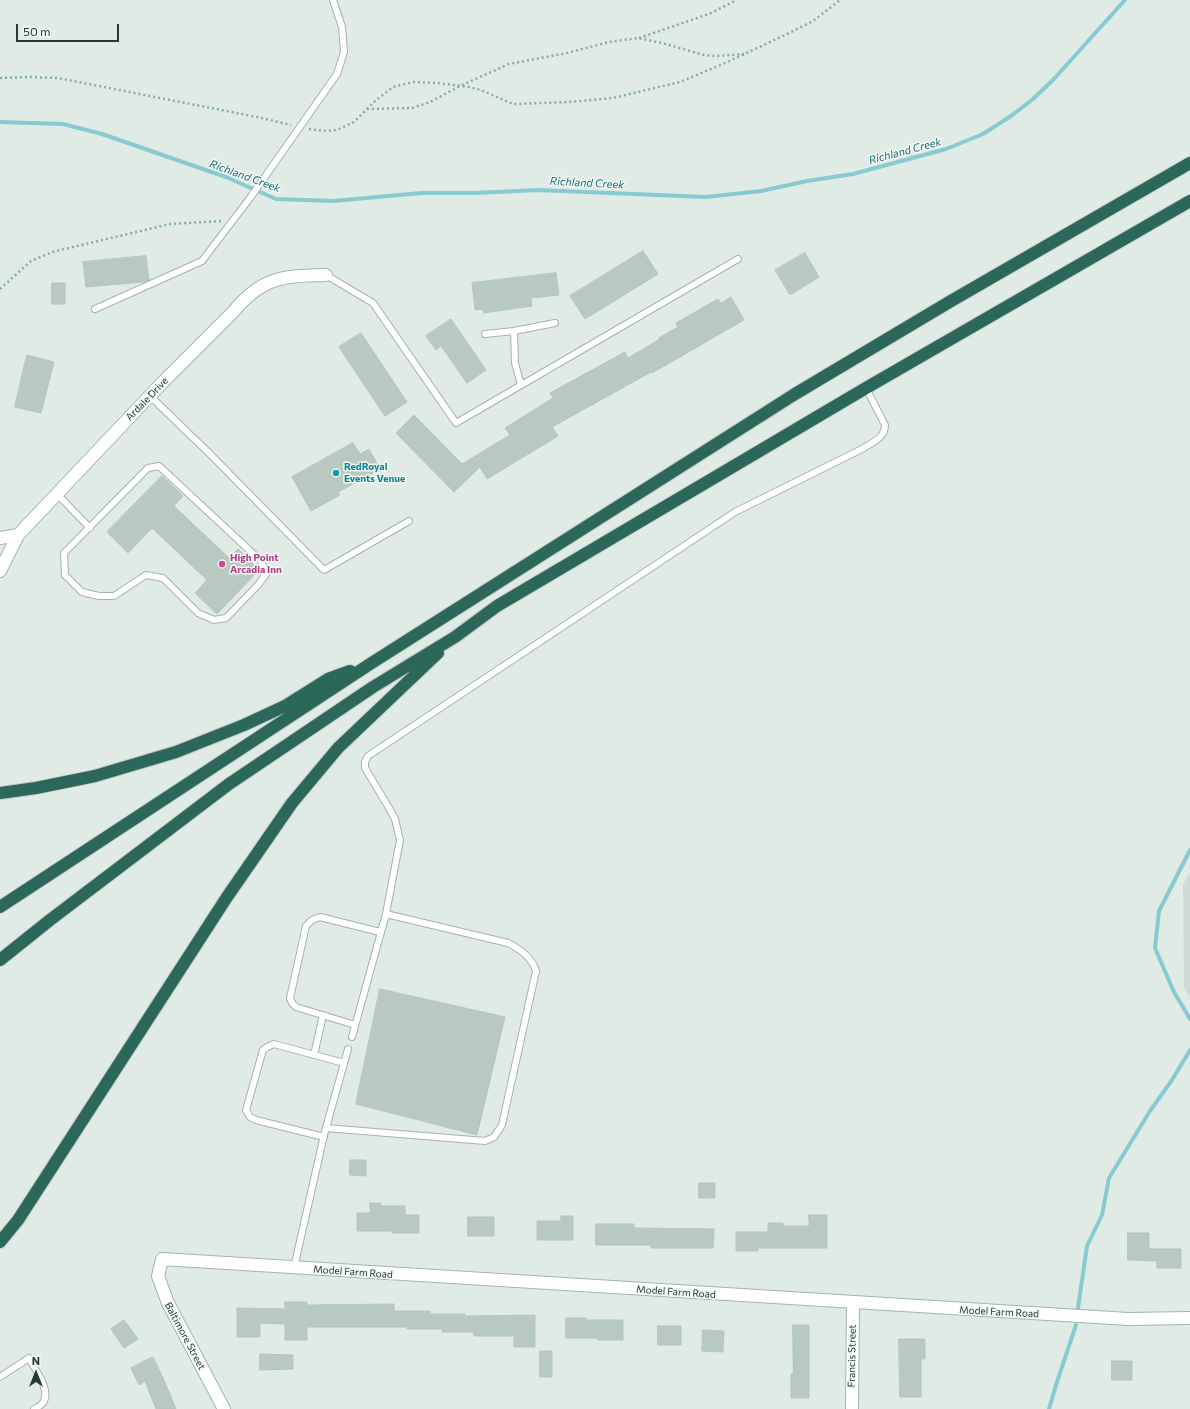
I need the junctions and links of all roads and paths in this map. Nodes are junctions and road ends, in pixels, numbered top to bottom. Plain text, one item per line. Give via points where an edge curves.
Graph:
1 (333, 0) edge
2 (737, 0) edge
3 (840, 0) edge
4 (638, 38) junction
5 (746, 54) junction
6 (0, 78) edge
7 (460, 86) junction
8 (366, 109) junction
9 (300, 128) junction
10 (1190, 163) edge
11 (1190, 201) edge
12 (232, 221) junction
13 (738, 259) dead end
14 (326, 275) joint
15 (0, 289) edge
16 (95, 310) dead end
17 (555, 323) dead end
18 (514, 331) junction
19 (485, 334) dead end
20 (520, 385) junction
21 (866, 388) junction
22 (150, 396) junction
23 (57, 494) junction
24 (409, 521) dead end
25 (90, 528) junction
26 (18, 535) junction
27 (0, 538) edge
28 (0, 570) edge
29 (455, 637) junction
30 (370, 664) junction
31 (0, 793) edge
32 (0, 907) edge
33 (386, 914) junction
34 (380, 932) junction
35 (0, 960) edge
36 (323, 1015) junction
37 (355, 1025) junction
38 (352, 1037) dead end
39 (348, 1049) dead end
40 (314, 1055) junction
41 (344, 1063) junction
42 (326, 1128) junction
43 (324, 1137) junction
44 (0, 1242) edge
45 (162, 1259) joint
46 (294, 1268) junction
47 (853, 1303) junction
48 (1190, 1318) edge
49 (0, 1377) edge
50 (34, 1409) edge
51 (224, 1409) edge
52 (852, 1409) edge

1 - 9 lane via 342,27 344,52 337,74
2 - 4 path via 709,14
3 - 5 path via 813,21
4 - 5 path via 704,55
4 - 7 path via 509,64
5 - 7 path via 680,82 613,98 513,104 481,90
6 - 9 path via 58,78 262,118
7 - 8 path via 430,102 412,108
7 - 8 path via 414,82 393,87
8 - 9 path via 354,122 337,130
9 - 12 lane
10 - 30 highway via 795,394
11 - 21 highway
12 - 15 path via 170,224 52,252 31,261
12 - 16 lane via 202,261
13 - 20 lane
14 - 20 lane via 373,303 456,423
14 - 22 street, Ardale Drive via 284,277 252,292
17 - 18 lane
18 - 19 lane
18 - 20 lane via 515,363
21 - 29 highway via 497,606
21 - 33 lane via 885,425 880,438 735,512 368,756 365,768 390,808 400,840
22 - 23 street, Ardale Drive
22 - 24 lane via 211,454 324,570
23 - 25 lane
23 - 26 street, Ardale Drive
25 - 25 lane via 148,468 160,466 261,561 266,574 226,618 214,620 198,613 163,578 146,575 114,596 82,592 65,575 64,553
26 - 27 street
26 - 28 street, Ardale Drive
29 - 35 highway via 373,687 229,784
29 - 44 highway via 338,748 292,803 227,897 18,1220
30 - 31 highway via 328,679 284,706 176,752 95,776
30 - 32 highway
33 - 34 lane
33 - 42 lane via 508,943 525,953 535,966 502,1125 494,1137 485,1141
34 - 36 lane via 320,918 308,923 290,998 296,1007
34 - 37 lane
36 - 37 lane
36 - 40 lane
37 - 38 lane
39 - 41 lane
40 - 41 lane
40 - 43 lane via 274,1044 267,1047 246,1110 250,1117 256,1120
41 - 42 lane
42 - 43 lane
43 - 46 lane
45 - 46 street, Model Farm Road
45 - 51 street, Baltimore Street via 158,1276 168,1303
46 - 47 street, Model Farm Road
47 - 48 street, Model Farm Road via 1128,1320
47 - 52 street, Francis Street
49 - 50 lane via 29,1358 46,1389 42,1404

